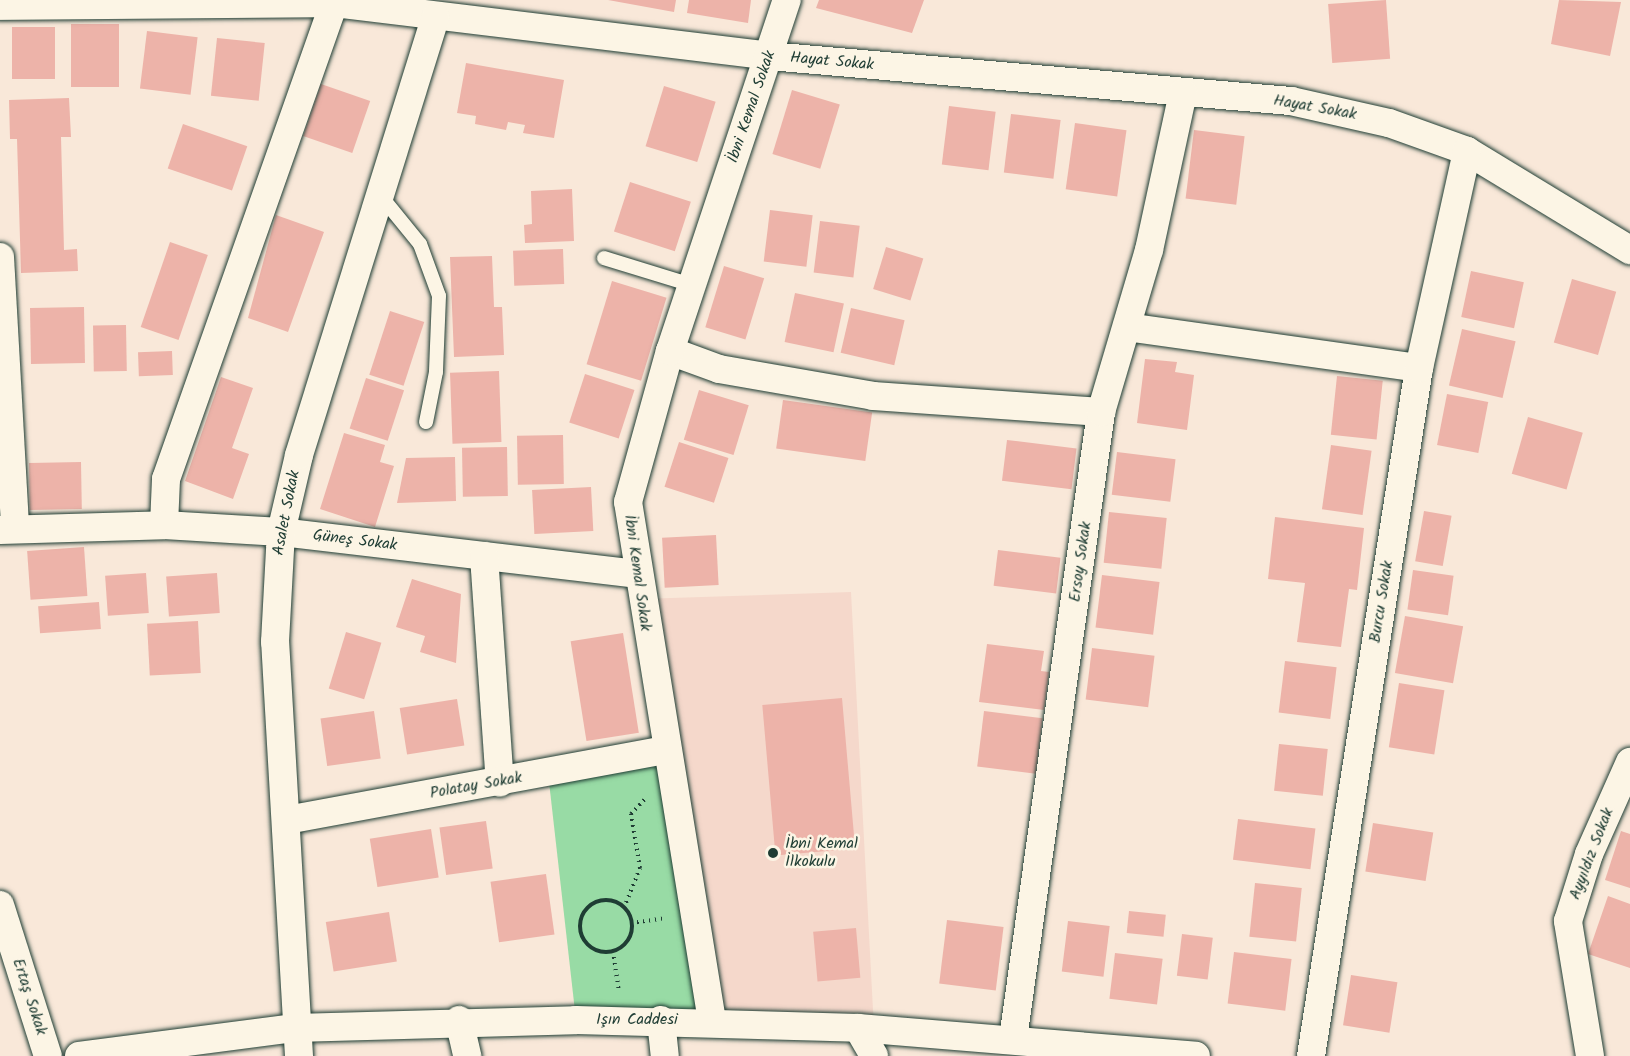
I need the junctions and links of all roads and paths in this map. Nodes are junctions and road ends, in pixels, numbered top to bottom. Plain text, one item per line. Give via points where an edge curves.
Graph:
1 (787, 0) edge
2 (334, 3) junction
3 (0, 6) edge
4 (435, 18) junction
5 (769, 56) junction
6 (1183, 93) junction
7 (1467, 151) junction
8 (380, 195) junction
9 (1630, 250) edge
10 (0, 257) edge
11 (604, 258) dead end
12 (692, 285) junction
13 (1127, 327) junction
14 (670, 351) junction
15 (1419, 368) junction
16 (1101, 412) junction
17 (426, 422) dead end
18 (164, 525) junction
19 (8, 530) edge
20 (281, 532) junction
21 (484, 556) junction
22 (636, 574) junction
23 (664, 750) junction
24 (1630, 762) edge
25 (500, 782) junction
26 (671, 792) junction
27 (287, 820) junction
28 (0, 905) edge
29 (624, 908) junction
30 (693, 914) junction
31 (632, 924) junction
32 (613, 951) junction
33 (459, 1020) junction
34 (623, 1020) junction
35 (661, 1020) junction
36 (712, 1021) junction
37 (295, 1028) junction
38 (858, 1028) junction
39 (1013, 1039) junction
40 (1130, 1053) edge
41 (48, 1056) edge
42 (79, 1056) edge
43 (299, 1056) edge
44 (467, 1056) edge
45 (665, 1056) edge
46 (874, 1056) edge
47 (1197, 1056) edge
48 (1311, 1056) edge
49 (1590, 1056) edge

1 - 5 street, İbni Kemal Sokak
2 - 3 street, Hayat Sokak
2 - 4 street, Hayat Sokak
2 - 18 street via 165,479
4 - 5 street, Hayat Sokak
4 - 8 street, Asalet Sokak
5 - 6 street, Hayat Sokak
5 - 12 street, İbni Kemal Sokak
6 - 7 street, Hayat Sokak via 1342,111
6 - 13 street, Ersoy Sokak
7 - 9 street, Hayat Sokak
7 - 15 street, Burcu Sokak
8 - 17 lane via 420,244 439,296 436,372
8 - 20 street, Asalet Sokak via 299,455
10 - 19 street
11 - 12 lane
12 - 14 street, İbni Kemal Sokak
13 - 15 street
13 - 16 street, Ersoy Sokak
14 - 16 street via 719,369 873,396
14 - 22 street, İbni Kemal Sokak via 628,502
15 - 48 street, Burcu Sokak
16 - 39 street, Ersoy Sokak
18 - 19 street, Güneş Sokak
18 - 20 street, Güneş Sokak
20 - 21 street, Güneş Sokak
20 - 27 street, Asalet Sokak via 275,642
21 - 22 street, Güneş Sokak
21 - 25 street
22 - 23 street, İbni Kemal Sokak
23 - 25 street, Polatay Sokak
23 - 26 street, İbni Kemal Sokak
24 - 49 street, Ayyıldız Sokak via 1589,854 1568,921
25 - 27 street, Polatay Sokak
26 - 29 path via 640,799 632,809 640,868
26 - 30 street, İbni Kemal Sokak
27 - 37 street, Asalet Sokak
28 - 41 street, Ertaş Sokak
29 - 31 path
29 - 32 path via 598,902 581,921 588,945
30 - 31 path
30 - 36 street, İbni Kemal Sokak
31 - 32 path via 628,940
32 - 34 path
33 - 34 street, Işın Caddesi
33 - 37 street, Işın Caddesi
33 - 44 street
34 - 35 street, Işın Caddesi
35 - 36 street, Işın Caddesi
35 - 45 street
36 - 38 street, Işın Caddesi
37 - 42 street, Işın Caddesi
37 - 43 street, Asalet Sokak
38 - 39 street, Işın Caddesi
38 - 46 street
39 - 40 street, Işın Caddesi
40 - 47 street, Işın Caddesi

